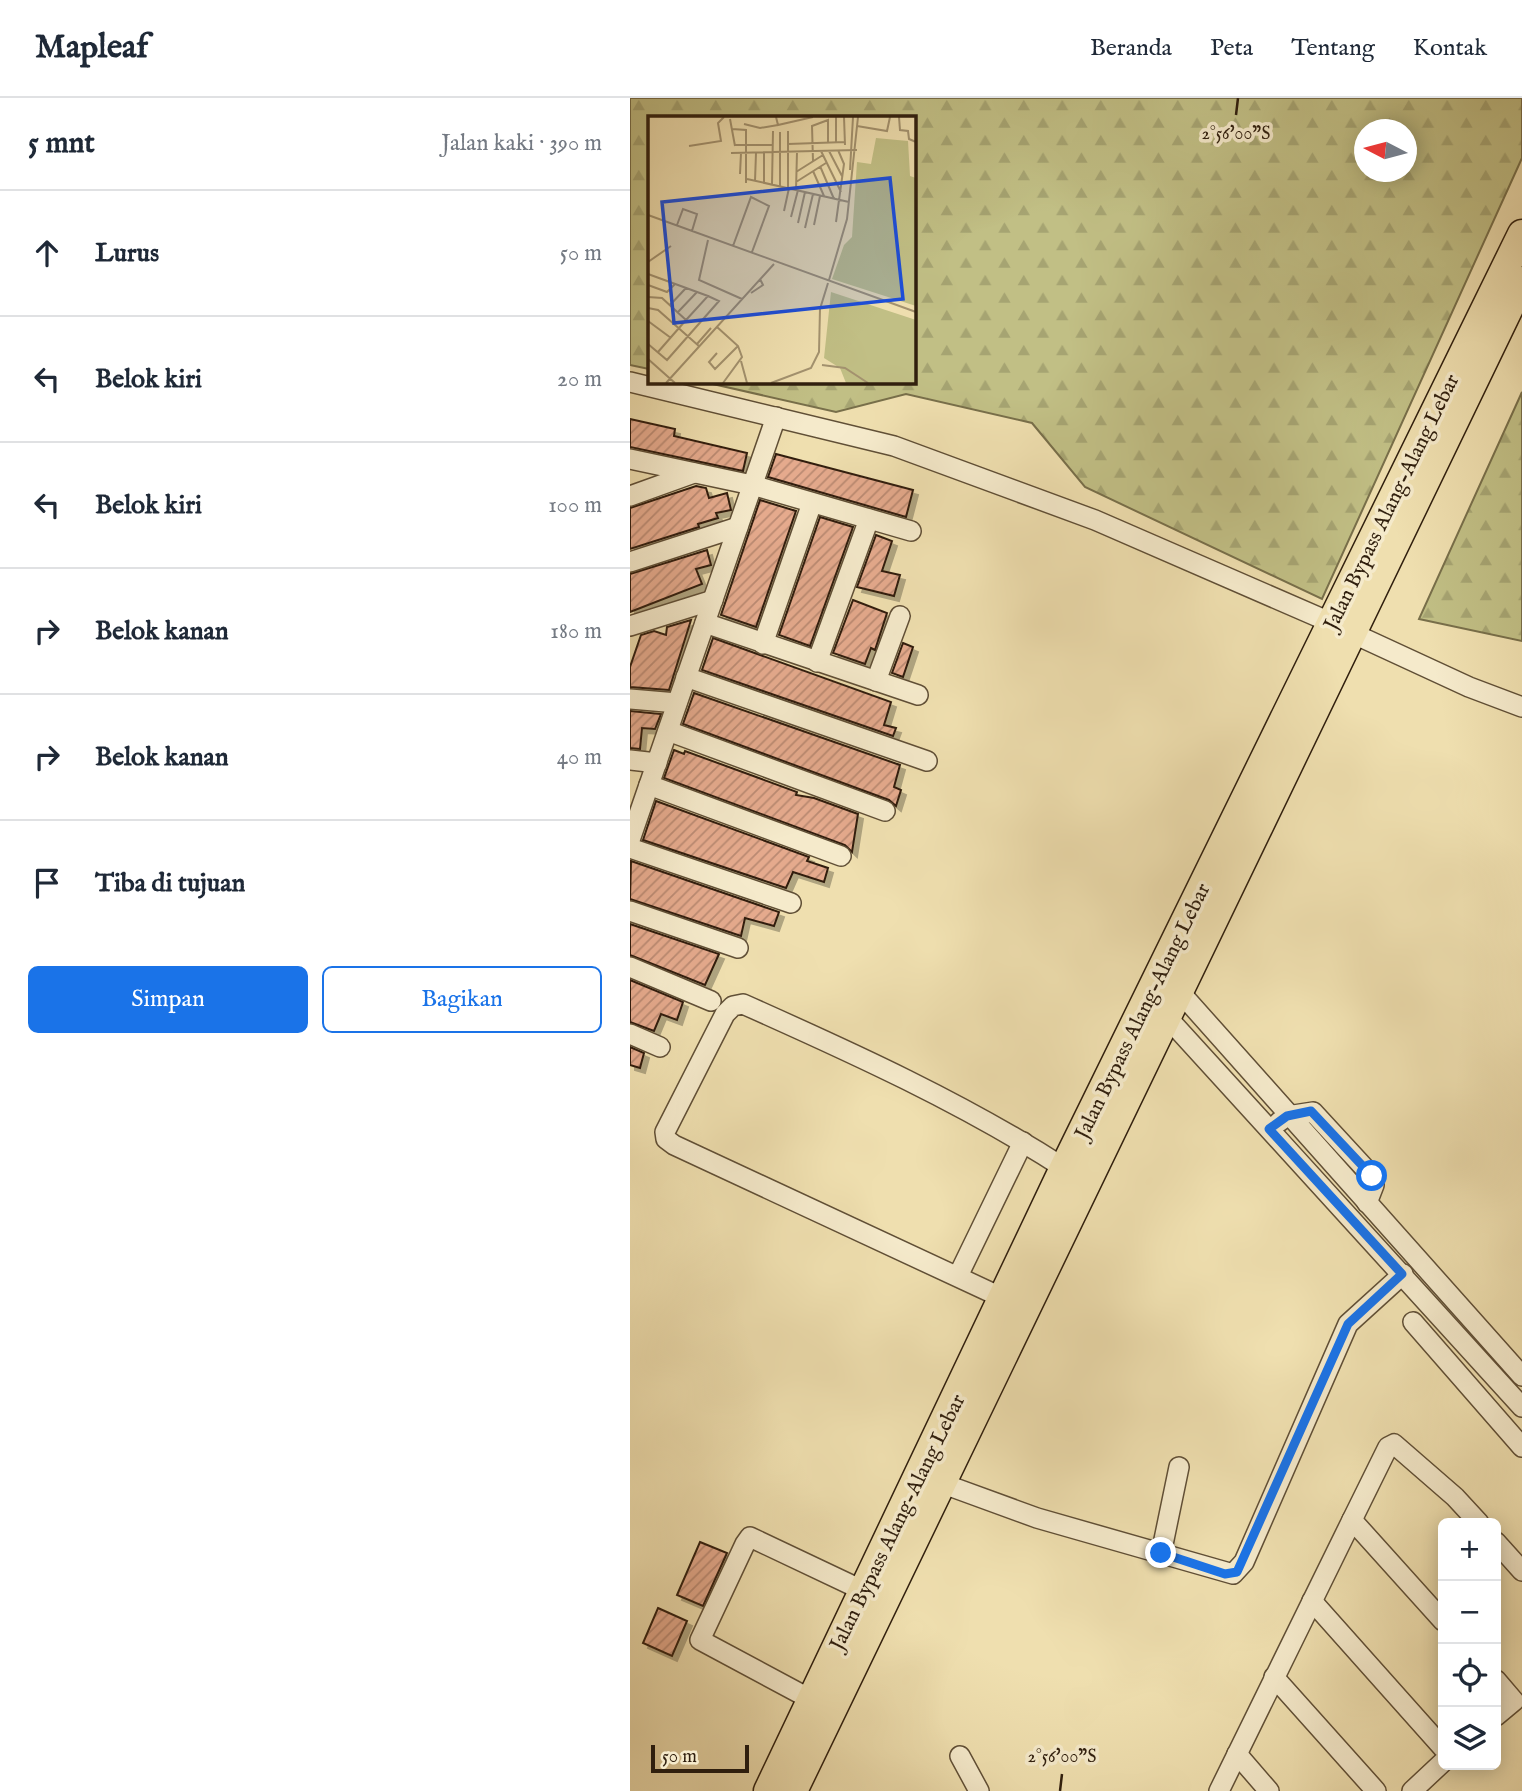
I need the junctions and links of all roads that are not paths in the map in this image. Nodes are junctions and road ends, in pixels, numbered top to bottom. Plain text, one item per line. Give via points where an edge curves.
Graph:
1 (1522, 233) edge
2 (1522, 281) edge
3 (630, 382) edge
4 (776, 417) junction
5 (1437, 432) junction
6 (630, 458) edge
7 (694, 473) junction
8 (752, 485) junction
9 (630, 496) edge
10 (812, 503) junction
11 (869, 519) junction
12 (738, 527) junction
13 (911, 531) dead end
14 (630, 562) edge
15 (713, 600) junction
16 (900, 616) dead end
17 (705, 623) junction
18 (1335, 625) junction
19 (632, 631) edge
20 (762, 644) junction
21 (817, 662) junction
22 (687, 677) junction
23 (876, 681) junction
24 (918, 695) dead end
25 (630, 699) edge
26 (677, 703) junction
27 (1522, 707) edge
28 (668, 730) junction
29 (630, 760) edge
30 (927, 761) dead end
31 (657, 763) junction
32 (641, 792) edge
33 (885, 811) dead end
34 (630, 840) edge
35 (630, 848) edge
36 (841, 856) dead end
37 (790, 903) dead end
38 (630, 911) edge
39 (738, 948) dead end
40 (630, 967) edge
41 (1179, 990) junction
42 (711, 1001) dead end
43 (1166, 1016) junction
44 (630, 1034) edge
45 (660, 1047) dead end
46 (1287, 1116) junction
47 (1269, 1129) junction
48 (1023, 1142) junction
49 (1065, 1168) junction
50 (1402, 1274) junction
51 (958, 1276) junction
52 (1005, 1299) junction
53 (1413, 1322) dead end
54 (1489, 1371) junction
55 (1522, 1376) edge
56 (1470, 1390) junction
57 (1522, 1408) edge
58 (1522, 1447) edge
59 (1179, 1467) dead end
60 (941, 1483) junction
61 (1474, 1518) edge
62 (1352, 1520) junction
63 (1501, 1548) edge
64 (1161, 1553) junction
65 (1522, 1571) edge
66 (864, 1591) junction
67 (1312, 1601) junction
68 (1438, 1615) edge
69 (1275, 1677) junction
70 (1501, 1686) edge
71 (812, 1700) junction
72 (1518, 1705) edge
73 (1501, 1714) edge
74 (1438, 1742) edge
75 (1237, 1754) junction
76 (960, 1756) dead end
77 (1438, 1767) edge
78 (768, 1791) edge
79 (793, 1791) edge
80 (979, 1791) edge
81 (1219, 1791) edge
82 (1269, 1791) edge
83 (1376, 1791) edge
84 (1412, 1791) edge

1 - 5 highway, Jalan Bypass Alang-Alang Lebar
2 - 5 highway, Jalan Bypass Alang-Alang Lebar
3 - 4 street
4 - 8 street
4 - 18 street via 894,446 1095,520
5 - 18 highway, Jalan Bypass Alang-Alang Lebar
6 - 7 street
7 - 8 street
7 - 9 street
8 - 10 street
8 - 12 street
10 - 11 street
10 - 20 street
11 - 13 street
11 - 21 street
12 - 14 street
12 - 15 street
15 - 17 street
15 - 19 street
16 - 23 street
17 - 20 street
17 - 22 street
18 - 27 street
18 - 41 highway, Jalan Bypass Alang-Alang Lebar
18 - 49 highway, Jalan Bypass Alang-Alang Lebar
20 - 21 street
21 - 23 street
22 - 26 street
22 - 30 street
23 - 24 street
25 - 26 street
26 - 28 street
28 - 31 street
28 - 33 street
29 - 31 street
31 - 32 street
32 - 34 street
32 - 36 street
35 - 37 street
38 - 39 street
40 - 42 street
41 - 43 highway, Jalan Bypass Alang-Alang Lebar
41 - 46 street
43 - 47 street
43 - 60 highway, Jalan Bypass Alang-Alang Lebar
44 - 45 street
46 - 47 street
46 - 55 street
47 - 50 street
48 - 49 street
48 - 51 street
48 - 51 street via 862,1057 738,1004 725,1014 664,1132 674,1145
49 - 52 highway, Jalan Bypass Alang-Alang Lebar
50 - 54 street
50 - 64 street via 1348,1324 1237,1572 1225,1574
51 - 52 street
52 - 66 highway, Jalan Bypass Alang-Alang Lebar
53 - 56 street
54 - 56 street
54 - 57 street
56 - 58 street
59 - 64 street
60 - 64 street via 1037,1518
60 - 79 highway, Jalan Bypass Alang-Alang Lebar
61 - 62 street via 1394,1444 1388,1447
62 - 67 street
62 - 68 street
63 - 65 street
66 - 71 highway, Jalan Bypass Alang-Alang Lebar
66 - 71 street via 750,1538 745,1544 700,1640
67 - 69 street
67 - 74 street
69 - 75 street
69 - 83 street
70 - 72 street
71 - 78 highway, Jalan Bypass Alang-Alang Lebar
72 - 73 street
75 - 81 street
75 - 82 street
76 - 80 street
77 - 84 street

